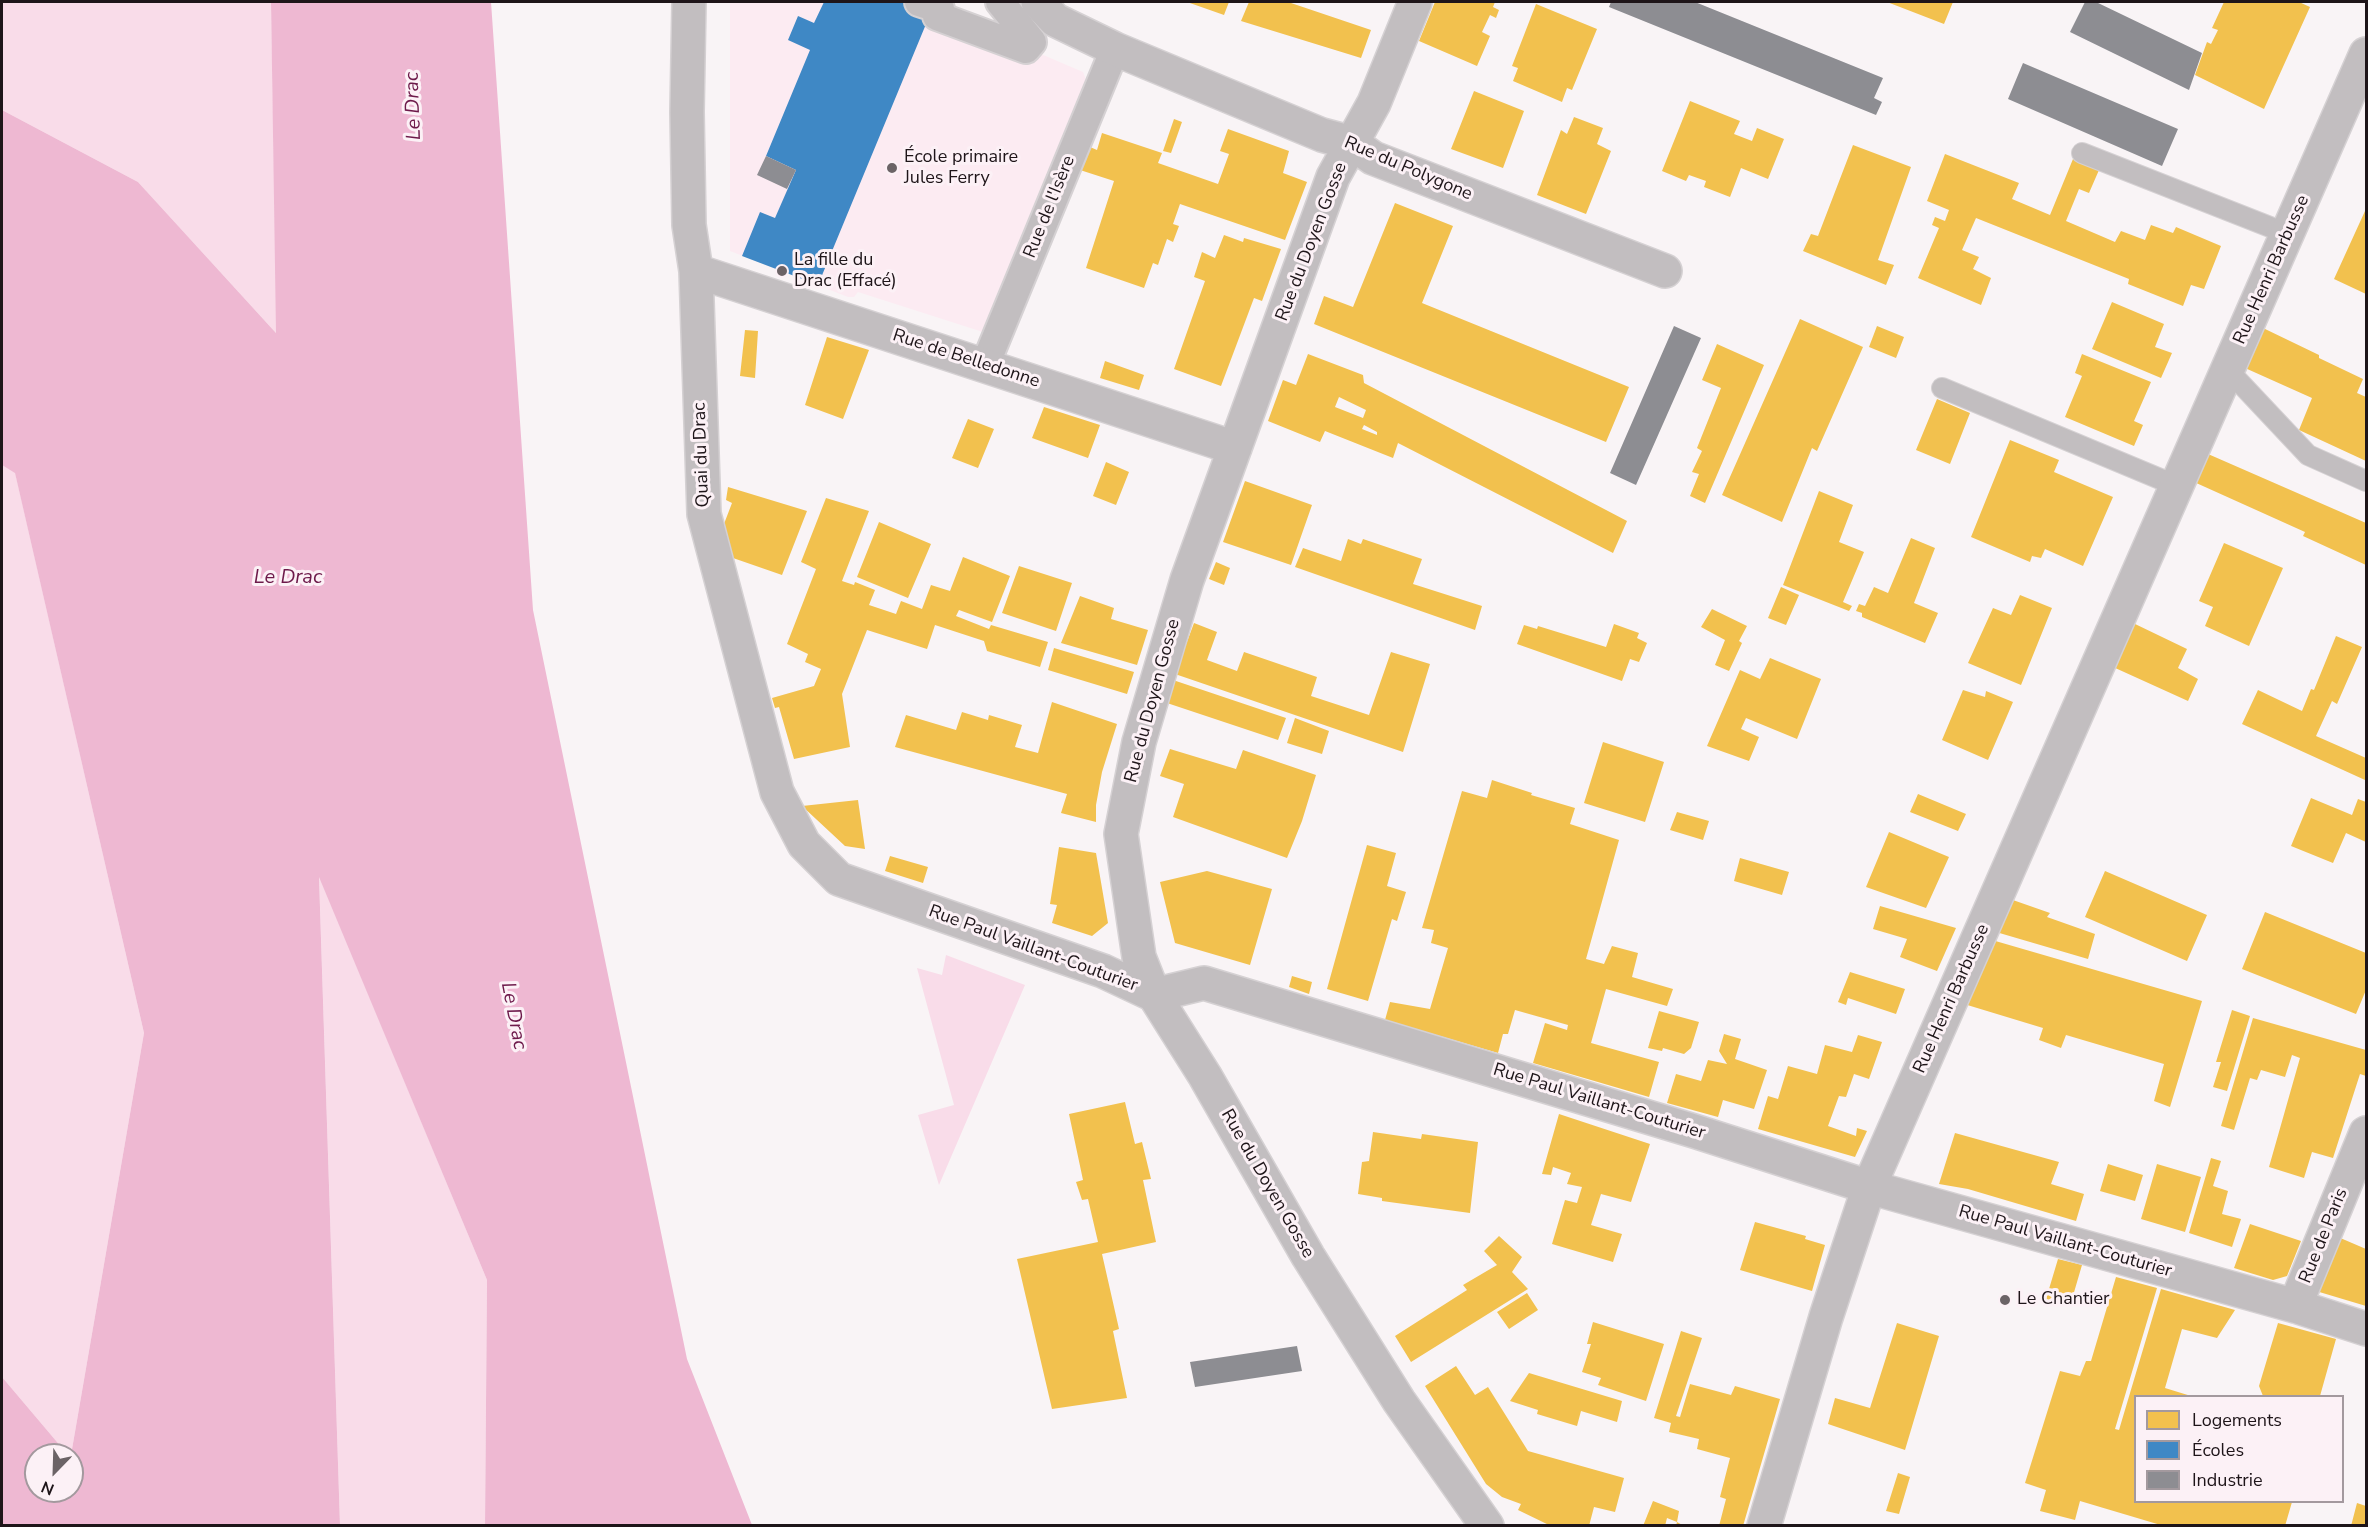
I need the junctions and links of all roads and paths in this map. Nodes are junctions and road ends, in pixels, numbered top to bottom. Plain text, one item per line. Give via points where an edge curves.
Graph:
1 (688, 2) edge
2 (919, 2) edge
3 (1000, 2) edge
4 (1415, 2) edge
5 (1046, 11) edge
6 (1114, 49) junction
7 (2367, 54) edge
8 (1352, 143) junction
9 (2082, 153) dead end
10 (2288, 234) junction
11 (696, 271) junction
12 (1665, 271) dead end
13 (985, 365) junction
14 (2228, 370) junction
15 (1942, 388) dead end
16 (1235, 448) junction
17 (2366, 481) edge
18 (2177, 486) junction
19 (839, 879) joint
20 (1154, 995) junction
21 (2367, 1132) edge
22 (1869, 1187) junction
23 (2295, 1306) junction
24 (2367, 1329) edge
25 (1487, 1526) edge
26 (1764, 1526) edge

1 - 11 street, Quai du Drac via 689,225
2 - 3 street via 940,9 937,16 1026,49 1032,42
4 - 8 street, Rue du Doyen Gosse via 1374,104
5 - 6 street, Rue du Polygone
6 - 8 street, Rue du Polygone via 1322,135
6 - 13 street, Rue de l'Isère
7 - 10 street, Rue Henri Barbusse
8 - 12 street, Rue du Polygone via 1373,158
8 - 16 street, Rue du Doyen Gosse via 1333,177
9 - 10 lane
10 - 14 street, Rue Henri Barbusse
11 - 13 street, Rue de Belledonne
11 - 19 street, Quai du Drac via 704,514 777,792 804,844
13 - 16 street, Rue de Belledonne
14 - 17 lane via 2308,455
14 - 18 street, Rue Henri Barbusse
15 - 18 lane
16 - 20 street, Rue du Doyen Gosse via 1187,580 1142,731 1121,834 1139,957
18 - 22 street, Rue Henri Barbusse
19 - 20 street, Rue Paul Vaillant-Couturier via 1103,971
20 - 22 street, Rue Paul Vaillant-Couturier via 1204,982
20 - 25 street, Rue du Doyen Gosse via 1314,1266 1400,1401
21 - 23 street, Rue de Paris
22 - 23 street, Rue Paul Vaillant-Couturier
22 - 26 street, Rue Henri Barbusse
23 - 24 street, Rue Paul Vaillant-Couturier

